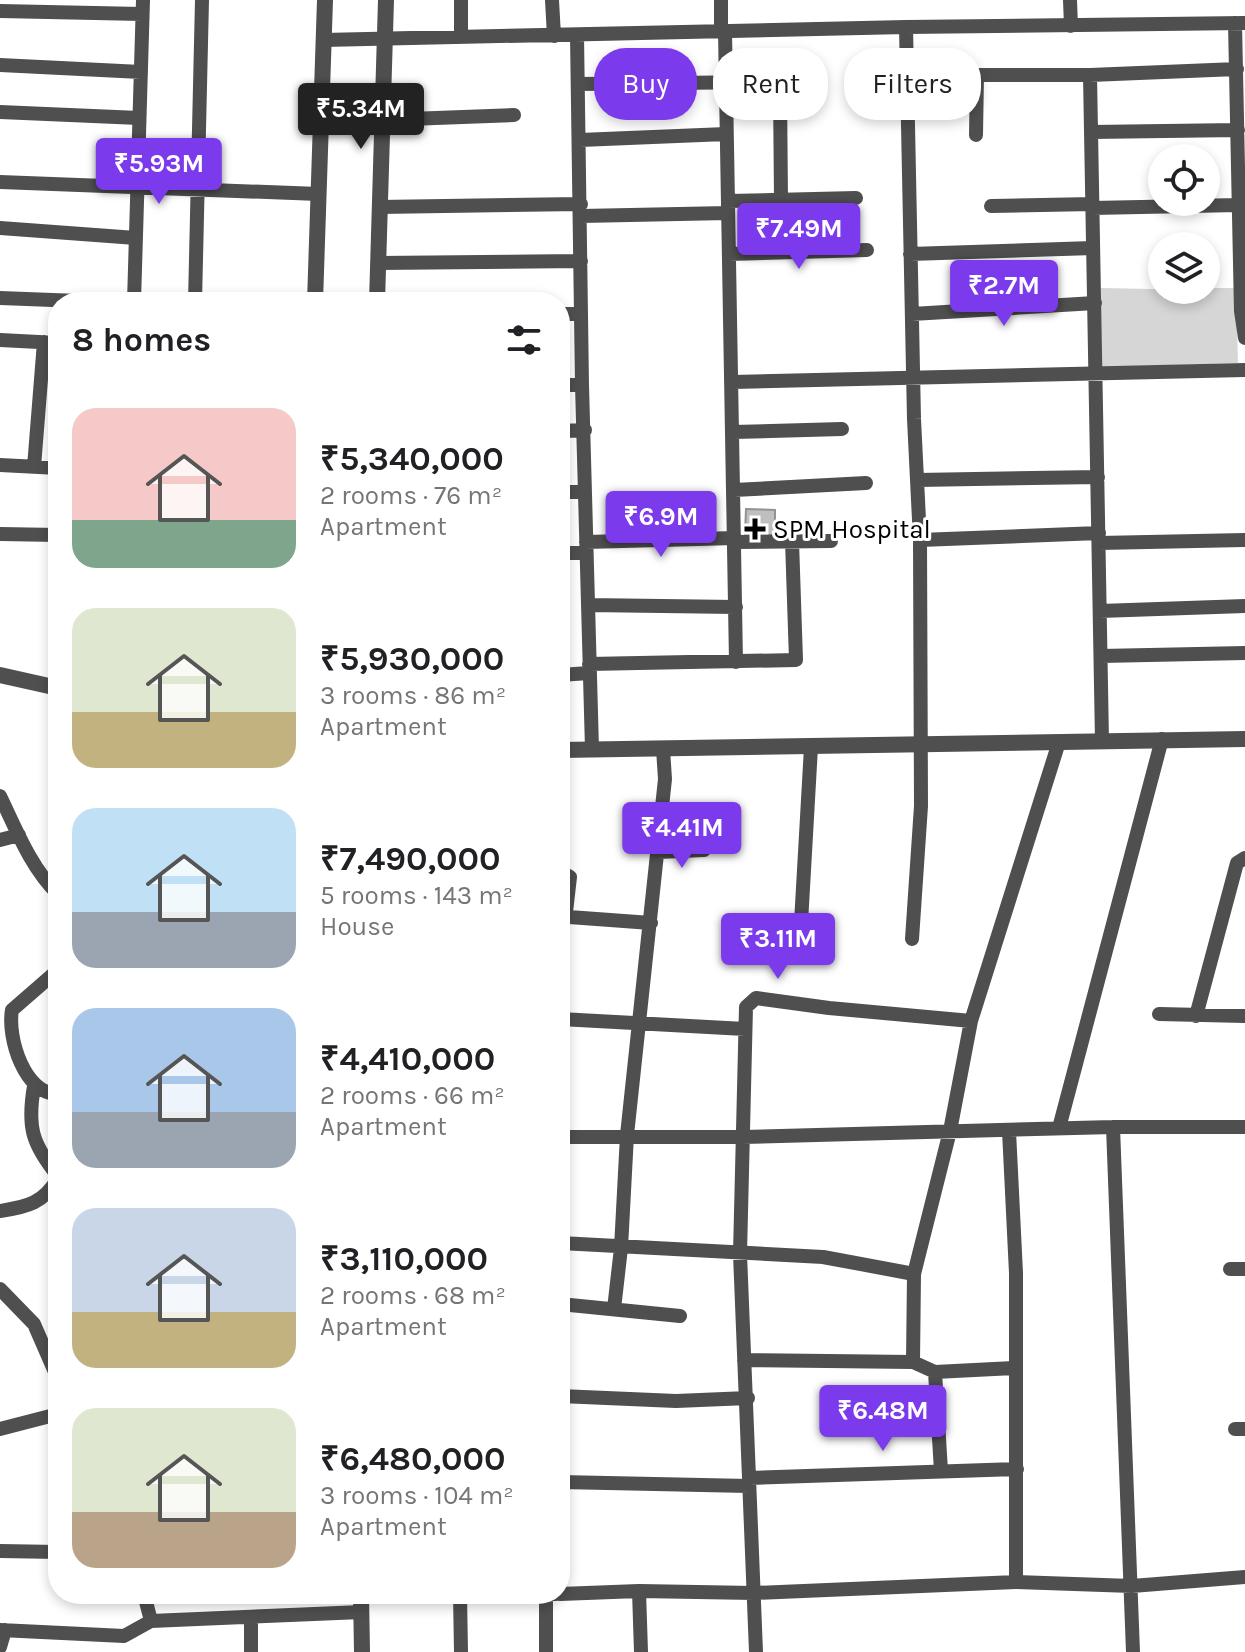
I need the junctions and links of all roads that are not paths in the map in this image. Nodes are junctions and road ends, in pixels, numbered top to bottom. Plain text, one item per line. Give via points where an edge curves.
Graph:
1 (202, 0) edge
2 (325, 0) edge
3 (386, 0) edge
4 (461, 0) edge
5 (552, 0) edge
6 (721, 0) edge
7 (1070, 0) edge
8 (142, 7) edge
9 (0, 11) edge
10 (1240, 23) edge
11 (1071, 26) junction
12 (906, 27) junction
13 (723, 32) junction
14 (577, 35) junction
15 (554, 36) junction
16 (461, 37) junction
17 (323, 40) junction
18 (385, 40) junction
19 (724, 48) edge
20 (906, 48) edge
21 (0, 65) edge
22 (141, 72) junction
23 (981, 75) edge
24 (1090, 75) junction
25 (1240, 78) edge
26 (713, 83) edge
27 (578, 84) junction
28 (0, 112) edge
29 (514, 115) dead end
30 (139, 118) junction
31 (382, 120) junction
32 (726, 120) edge
33 (780, 120) edge
34 (908, 120) edge
35 (976, 120) edge
36 (1238, 130) junction
37 (1091, 132) junction
38 (726, 134) junction
39 (976, 135) dead end
40 (580, 140) junction
41 (0, 182) edge
42 (137, 186) junction
43 (199, 188) junction
44 (319, 194) junction
45 (856, 198) dead end
46 (781, 200) junction
47 (1241, 202) edge
48 (991, 206) dead end
49 (1092, 206) junction
50 (379, 207) junction
51 (728, 207) junction
52 (581, 210) junction
53 (0, 228) edge
54 (136, 238) junction
55 (1093, 248) junction
56 (867, 250) dead end
57 (729, 254) junction
58 (910, 254) junction
59 (1243, 258) edge
60 (581, 261) junction
61 (378, 263) junction
62 (134, 292) edge
63 (195, 292) edge
64 (315, 292) edge
65 (377, 292) edge
66 (0, 298) edge
67 (48, 300) edge
68 (1095, 303) junction
69 (1243, 311) edge
70 (570, 314) edge
71 (581, 314) junction
72 (912, 314) junction
73 (1245, 338) edge
74 (0, 340) edge
75 (48, 343) edge
76 (48, 365) edge
77 (1245, 370) edge
78 (1096, 374) junction
79 (913, 377) junction
80 (733, 382) junction
81 (570, 385) edge
82 (582, 385) junction
83 (842, 429) dead end
84 (585, 430) junction
85 (570, 431) edge
86 (733, 432) junction
87 (0, 465) edge
88 (34, 467) junction
89 (48, 468) edge
90 (1098, 477) junction
91 (917, 480) junction
92 (866, 483) dead end
93 (734, 490) junction
94 (570, 492) edge
95 (585, 492) junction
96 (0, 534) edge
97 (48, 535) edge
98 (1099, 538) junction
99 (735, 540) junction
100 (920, 540) junction
101 (1245, 540) edge
102 (792, 541) junction
103 (831, 541) dead end
104 (586, 547) junction
105 (570, 551) edge
106 (588, 605) junction
107 (1245, 606) edge
108 (736, 607) junction
109 (1100, 611) junction
110 (1245, 653) edge
111 (1101, 656) junction
112 (736, 662) junction
113 (589, 669) junction
114 (570, 673) edge
115 (0, 675) edge
116 (48, 686) edge
117 (1162, 739) junction
118 (1245, 739) edge
119 (1102, 741) junction
120 (1059, 742) junction
121 (920, 744) junction
122 (811, 747) junction
123 (592, 749) junction
124 (663, 749) junction
125 (570, 750) edge
126 (0, 796) edge
127 (19, 835) junction
128 (0, 840) edge
129 (704, 850) dead end
130 (658, 852) junction
131 (1245, 858) edge
132 (48, 884) edge
133 (570, 917) edge
134 (651, 923) junction
135 (912, 939) dead end
136 (799, 958) dead end
137 (48, 979) edge
138 (1159, 1014) dead end
139 (1196, 1016) junction
140 (1245, 1016) edge
141 (570, 1020) edge
142 (971, 1021) junction
143 (640, 1023) junction
144 (745, 1029) junction
145 (34, 1086) junction
146 (48, 1094) edge
147 (1113, 1127) junction
148 (1245, 1127) edge
149 (1059, 1128) junction
150 (950, 1131) junction
151 (1009, 1131) junction
152 (627, 1135) junction
153 (570, 1137) edge
154 (742, 1137) junction
155 (48, 1163) edge
156 (48, 1193) edge
157 (0, 1211) edge
158 (570, 1244) edge
159 (621, 1248) junction
160 (740, 1254) junction
161 (914, 1274) junction
162 (0, 1289) edge
163 (570, 1305) edge
164 (614, 1309) junction
165 (680, 1316) dead end
166 (48, 1356) edge
167 (744, 1360) junction
168 (913, 1362) junction
169 (1014, 1368) junction
170 (935, 1372) junction
171 (570, 1396) edge
172 (748, 1398) junction
173 (48, 1417) edge
174 (0, 1429) edge
175 (1017, 1469) junction
176 (941, 1471) junction
177 (570, 1482) edge
178 (749, 1482) junction
179 (0, 1551) edge
180 (48, 1552) edge
181 (1245, 1577) edge
182 (1016, 1582) junction
183 (1132, 1586) junction
184 (639, 1591) junction
185 (754, 1593) junction
186 (570, 1594) edge
187 (147, 1604) edge
188 (340, 1604) edge
189 (361, 1604) edge
190 (460, 1604) edge
191 (546, 1604) edge
192 (251, 1617) junction
193 (151, 1621) junction
194 (3, 1630) edge
195 (124, 1636) junction
196 (0, 1647) edge
197 (123, 1652) edge
198 (251, 1652) edge
199 (362, 1652) edge
200 (461, 1652) edge
201 (546, 1652) edge
202 (641, 1652) edge
203 (756, 1652) edge
204 (1133, 1652) edge

1 - 43 street
2 - 17 street
3 - 18 street
4 - 16 street
5 - 15 street
6 - 13 street
7 - 11 street
8 - 9 street
8 - 22 street
10 - 11 street
10 - 25 street
11 - 12 street
12 - 13 street
12 - 20 street
13 - 14 street
13 - 19 street
14 - 15 street
14 - 27 street
15 - 16 street
16 - 18 street
17 - 18 street
17 - 44 street
18 - 31 street
21 - 22 street
22 - 30 street
23 - 24 street
24 - 25 street
24 - 37 street
25 - 36 street
26 - 27 street
27 - 40 street
28 - 30 street
29 - 31 street
30 - 42 street
31 - 50 street
32 - 38 street
33 - 46 street
34 - 58 street
35 - 39 street
36 - 37 street
36 - 47 street
37 - 49 street
38 - 40 street
38 - 51 street
40 - 52 street
41 - 42 street
42 - 43 street
42 - 54 street
43 - 44 street
43 - 63 street
44 - 64 street
45 - 46 street
46 - 51 street
47 - 49 street
47 - 59 street
48 - 49 street
49 - 55 street
50 - 52 street
50 - 61 street
51 - 52 street
51 - 57 street
52 - 60 street
53 - 54 street
54 - 62 street
55 - 58 street
55 - 68 street
56 - 57 street
57 - 80 street
58 - 72 street
59 - 69 street
60 - 61 street
60 - 71 street
61 - 65 street
66 - 67 street
68 - 72 street
68 - 78 street
69 - 73 street
70 - 71 street
71 - 82 street
72 - 79 street
74 - 75 street
76 - 88 street
77 - 78 street
78 - 79 street
78 - 90 street
79 - 80 street
79 - 91 street
80 - 86 street
81 - 82 street
82 - 84 street
83 - 86 street
84 - 85 street
84 - 95 street
86 - 93 street
87 - 88 street
88 - 89 street
90 - 91 street
90 - 98 street
91 - 100 street
92 - 93 street
93 - 99 street
94 - 95 street
95 - 104 street
96 - 97 street
98 - 100 street
98 - 101 street
98 - 109 street
99 - 102 street
99 - 104 street
99 - 108 street
100 - 121 street
102 - 103 street
102 - 112 street via 796,660
104 - 105 street
104 - 106 street
106 - 108 street
106 - 113 street
107 - 109 street
108 - 112 street
109 - 111 street
110 - 111 street
111 - 119 street
112 - 113 street
113 - 114 street
113 - 123 street
115 - 116 street
117 - 118 street
117 - 119 street
117 - 149 street
119 - 120 street
120 - 121 street
120 - 142 street
121 - 122 street
121 - 135 street
122 - 124 street
122 - 136 street
123 - 124 street
123 - 125 street
124 - 130 street
126 - 127 street
127 - 128 street
127 - 132 street
129 - 130 street
130 - 134 street
131 - 139 street via 1237,863
133 - 134 street
134 - 143 street
137 - 145 street via 12,1010 14,1046
138 - 139 street
139 - 140 street
141 - 143 street
142 - 144 street via 756,998 746,1007
142 - 150 street
143 - 144 street
143 - 152 street
144 - 154 street
145 - 146 street
145 - 155 street via 32,1135
147 - 148 street
147 - 149 street
147 - 183 street
149 - 151 street
150 - 151 street
150 - 154 street
150 - 161 street
151 - 169 street via 1016,1273
152 - 153 street
152 - 154 street
152 - 159 street
154 - 160 street
156 - 157 street via 37,1202
158 - 159 street
159 - 160 street
159 - 164 street
160 - 161 street via 823,1257
160 - 167 street
161 - 168 street
162 - 166 street via 34,1324
163 - 164 street
164 - 165 street
167 - 168 street
167 - 172 street
168 - 170 street
169 - 170 street
169 - 175 street
170 - 176 street
171 - 172 street
172 - 178 street
173 - 174 street
175 - 176 street
175 - 182 street
176 - 178 street
177 - 178 street
178 - 185 street
179 - 180 street
181 - 183 street
182 - 183 street
182 - 185 street
183 - 204 street
184 - 185 street
184 - 186 street
184 - 202 street
185 - 203 street
187 - 193 street
188 - 192 street
189 - 199 street
190 - 200 street
191 - 201 street
192 - 193 street
192 - 198 street
193 - 195 street
194 - 195 street
194 - 196 street
195 - 197 street

